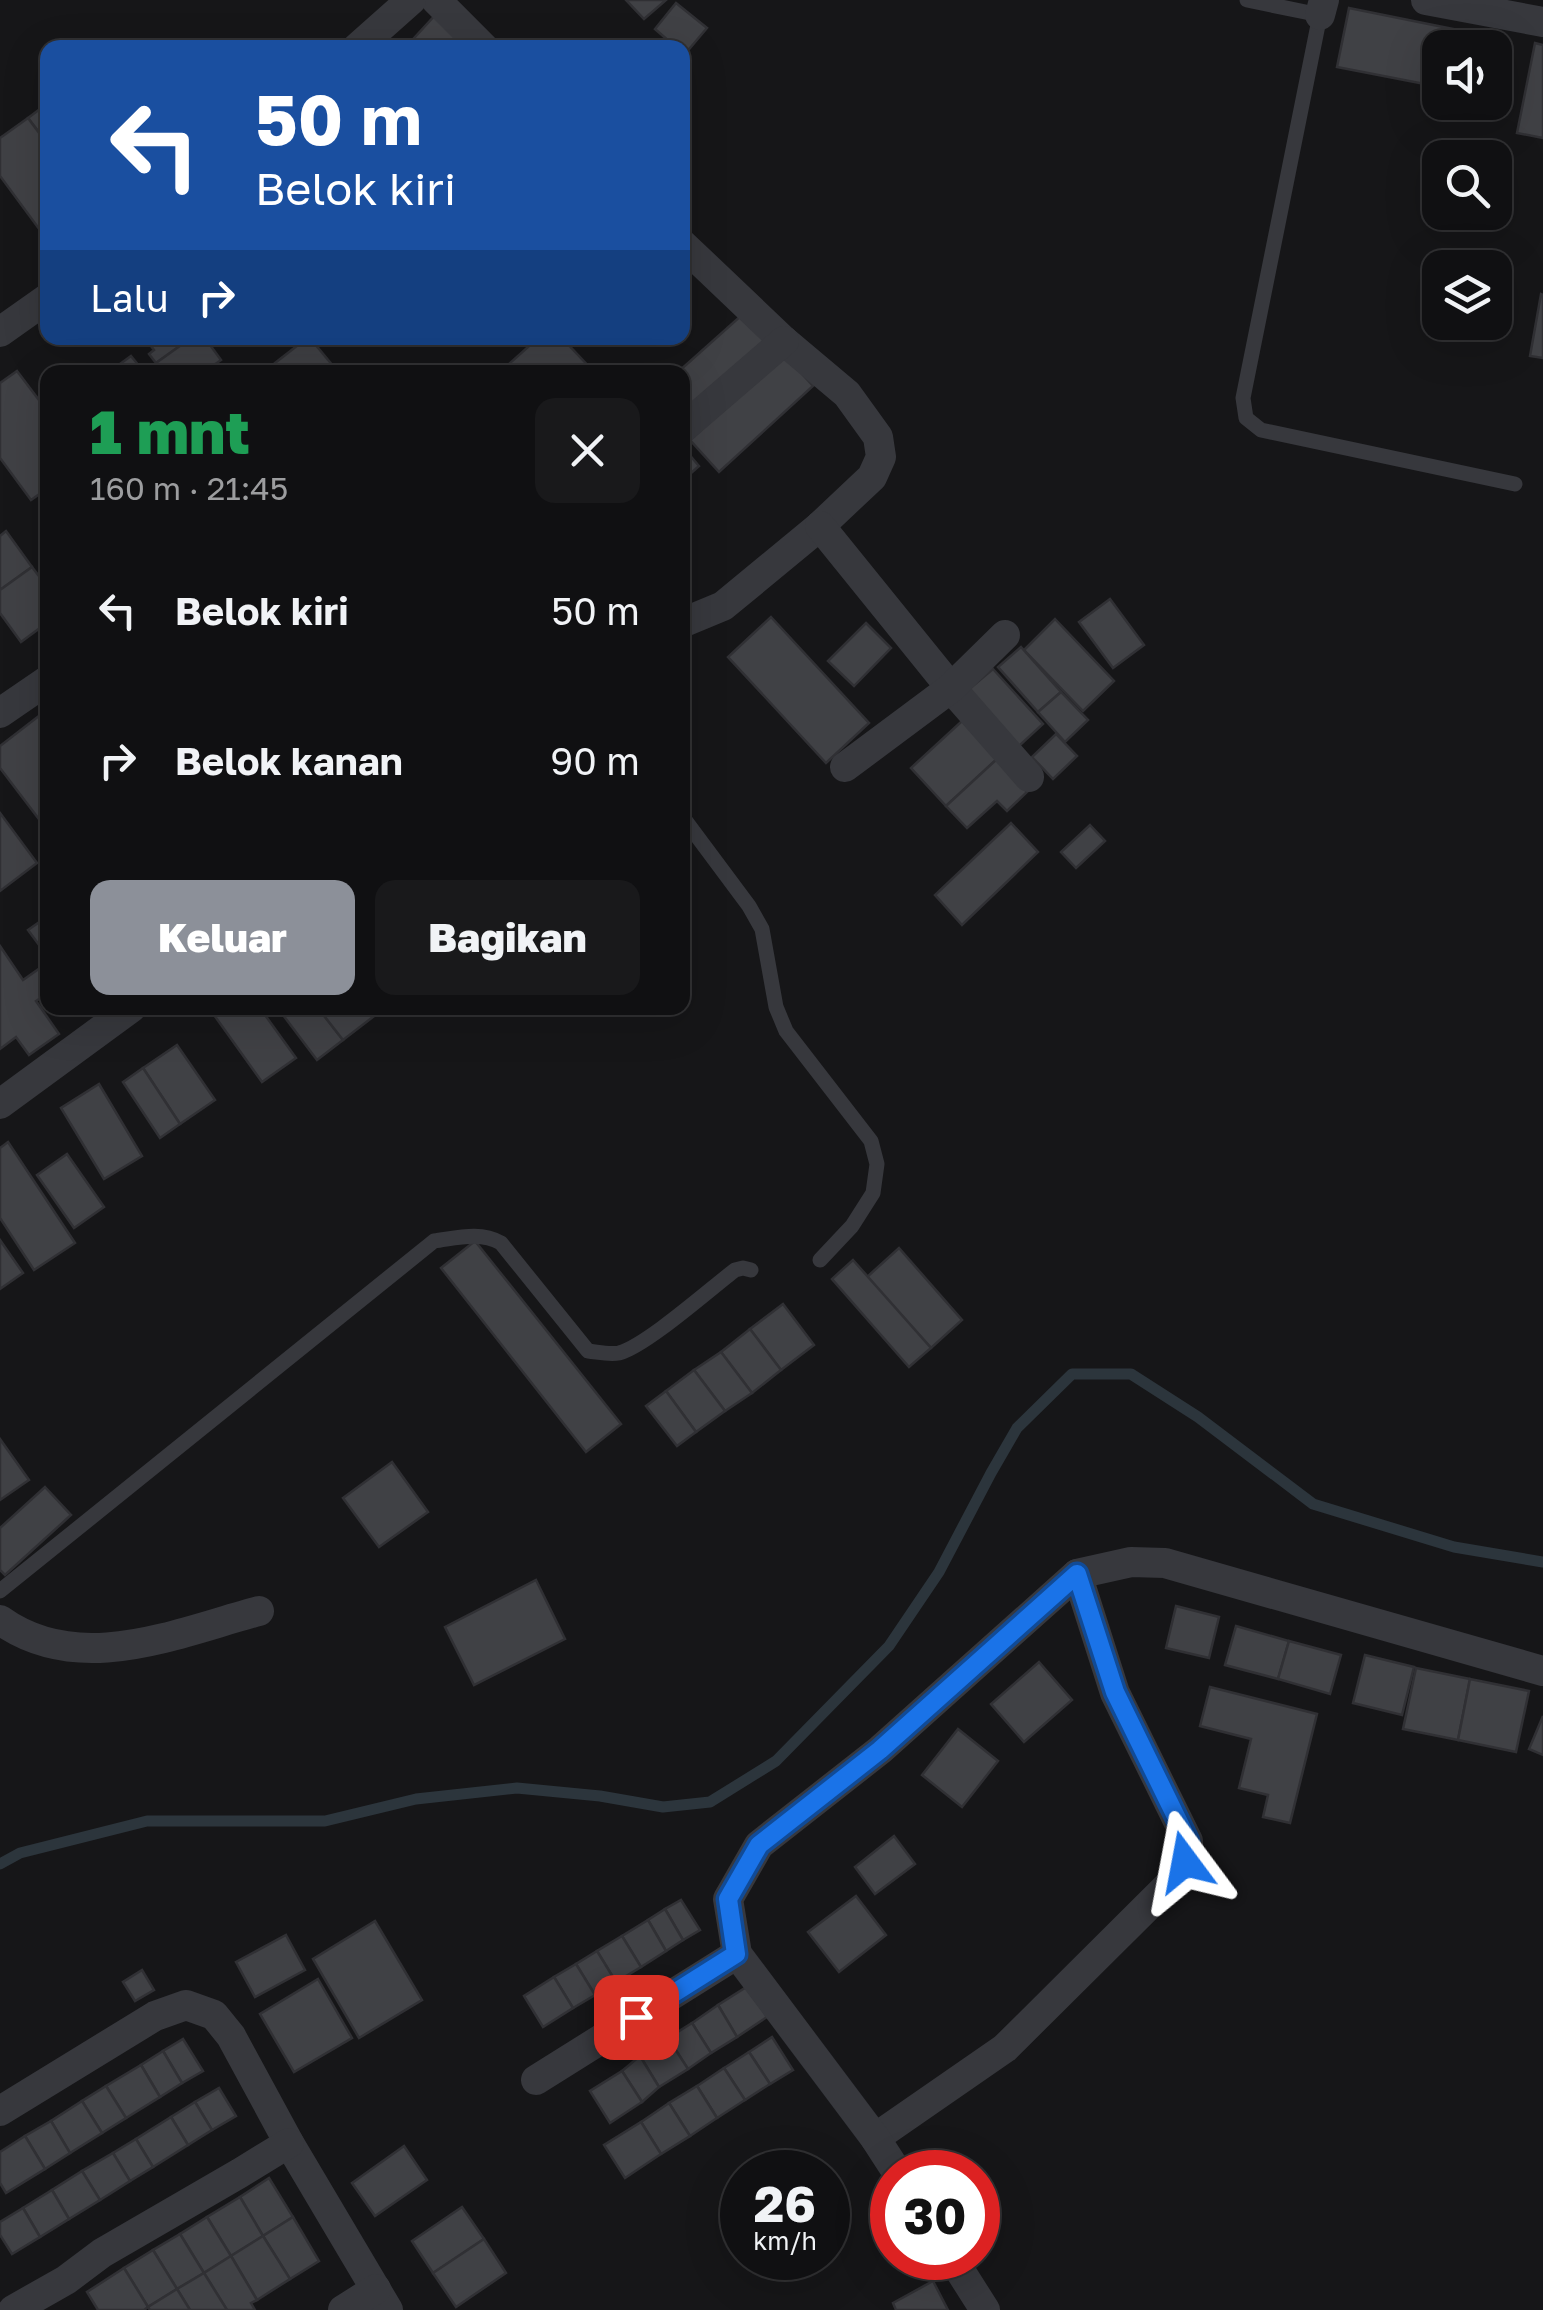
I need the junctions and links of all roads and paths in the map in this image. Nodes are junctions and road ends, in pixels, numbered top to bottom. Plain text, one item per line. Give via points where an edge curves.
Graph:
1 (411, 0) edge
2 (436, 0) edge
3 (1246, 0) edge
4 (1426, 0) edge
5 (1322, 8) edge
6 (1543, 22) edge
7 (366, 40) edge
8 (476, 40) edge
9 (690, 252) edge
10 (40, 304) edge
11 (0, 332) edge
12 (784, 340) junction
13 (690, 422) edge
14 (1515, 484) dead end
15 (820, 526) junction
16 (690, 620) edge
17 (1005, 635) dead end
18 (40, 686) edge
19 (952, 688) junction
20 (0, 713) edge
21 (845, 767) dead end
22 (1029, 777) dead end
23 (690, 827) edge
24 (121, 1015) edge
25 (0, 1104) edge
26 (820, 1260) dead end
27 (750, 1270) dead end
28 (1077, 1574) junction
29 (0, 1591) edge
30 (259, 1610) dead end
31 (0, 1620) edge
32 (1543, 1671) edge
33 (736, 1954) junction
34 (536, 2080) dead end
35 (0, 2111) edge
36 (875, 2138) junction
37 (289, 2142) junction
38 (883, 2150) edge
39 (966, 2280) edge
40 (382, 2299) edge
41 (13, 2310) edge
42 (343, 2310) edge
43 (986, 2310) edge

1 - 7 street
2 - 8 street
3 - 5 lane
4 - 6 street
5 - 14 lane via 1243,398 1246,418 1261,430
9 - 12 street
10 - 11 street
12 - 13 street
12 - 15 street via 847,394 878,437 881,457 872,478
15 - 16 street via 722,606
15 - 19 street
17 - 19 street
18 - 20 street
19 - 21 street
19 - 22 street
23 - 26 lane via 762,929 786,1031 871,1141 877,1164 873,1192
24 - 25 street
27 - 29 lane via 735,1270 644,1340 607,1354 588,1350 501,1243 478,1235 434,1241
28 - 32 street via 1131,1562 1166,1564
28 - 33 street via 880,1750 759,1845 728,1899
28 - 36 street via 1115,1692 1188,1841 1185,1862 1005,2048
30 - 31 street via 101,1649 41,1641
33 - 34 street
33 - 36 street
35 - 37 street via 155,2016 186,2004 214,2014
36 - 38 street
37 - 40 street
37 - 41 street
39 - 43 street
40 - 42 street

